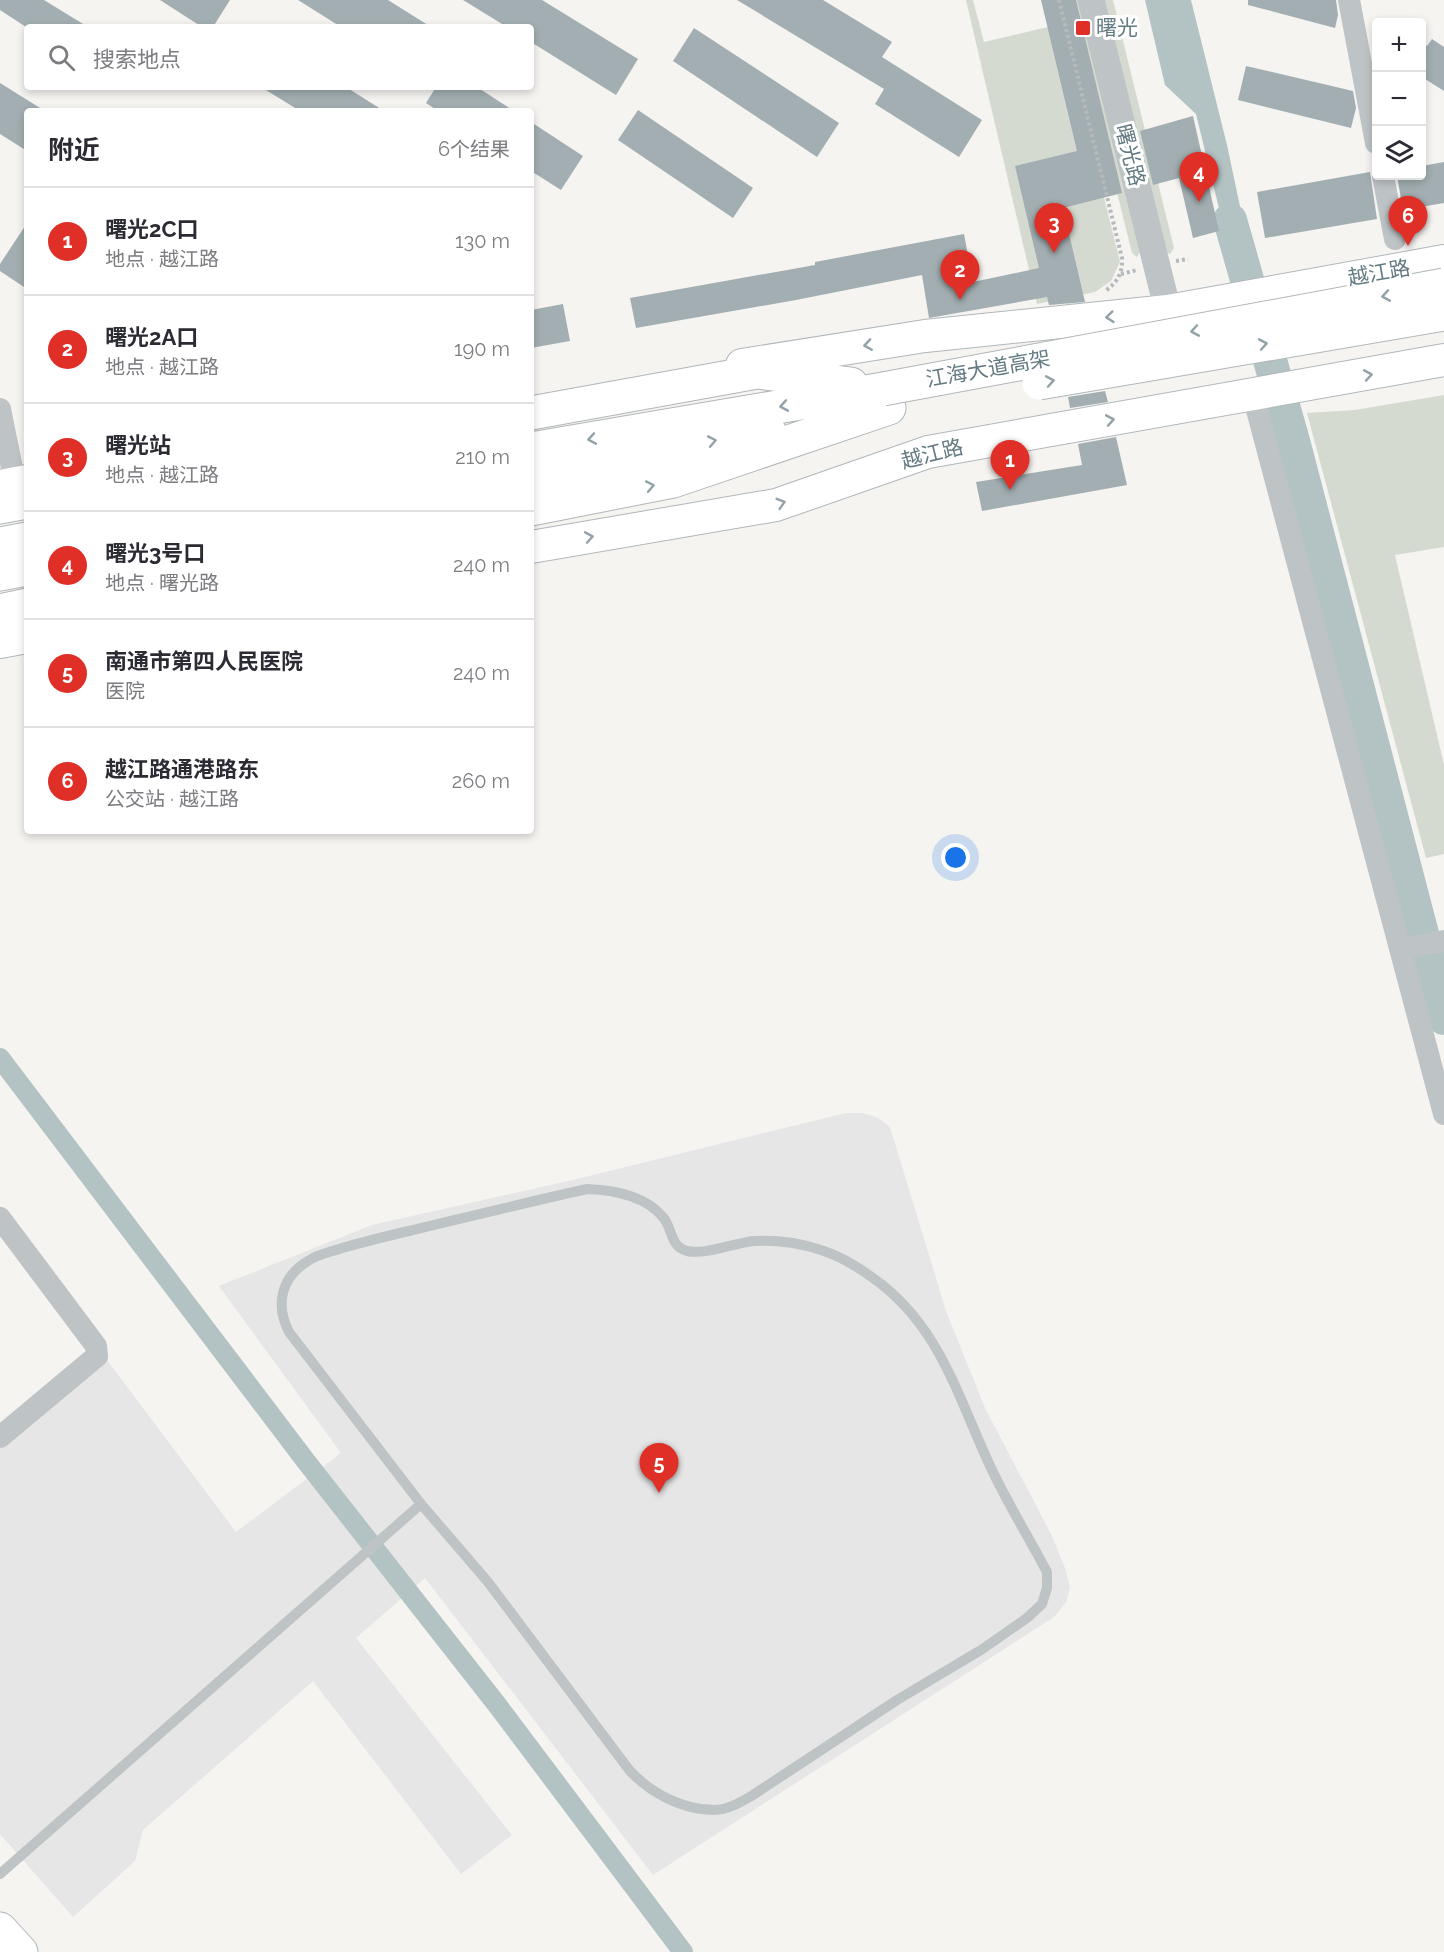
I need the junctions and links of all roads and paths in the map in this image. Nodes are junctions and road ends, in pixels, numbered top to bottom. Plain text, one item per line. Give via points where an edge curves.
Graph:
1 (1059, 0) edge
2 (1091, 0) edge
3 (1349, 0) edge
4 (1374, 126) edge
5 (1384, 180) edge
6 (1395, 239) dead end
7 (1444, 261) edge
8 (1444, 285) edge
9 (1100, 294) dead end
10 (1168, 311) junction
11 (1444, 314) edge
12 (1444, 360) edge
13 (1252, 395) junction
14 (886, 398) junction
15 (534, 399) edge
16 (0, 409) edge
17 (534, 412) edge
18 (534, 449) edge
19 (534, 475) edge
20 (14, 492) edge
21 (534, 507) edge
22 (24, 540) edge
23 (0, 544) edge
24 (534, 546) edge
25 (24, 570) edge
26 (0, 574) edge
27 (24, 607) edge
28 (0, 611) edge
29 (24, 638) edge
30 (0, 642) edge
31 (1444, 941) edge
32 (1401, 949) junction
33 (1444, 1114) edge
34 (0, 1218) edge
35 (0, 1437) edge
36 (421, 1504) junction
37 (0, 1874) edge
38 (0, 1929) edge
39 (21, 1952) edge

1 - 9 path via 1122,258 1118,279
2 - 10 street, 曙光路
3 - 4 street
5 - 6 street
7 - 10 main road, 越江路
8 -> 14 main road, 江海大道高架, bridge
10 -> 15 main road, 越江路 via 925,336
14 -> 11 main road, 江海大道高架, bridge
13 -> 12 main road, 越江路
24 -> 13 main road, 越江路 via 776,505 928,452
13 - 32 street
14 - 17 main road via 757,372
14 -> 18 main road, 江海大道高架
19 -> 14 main road, 江海大道高架
21 -> 14 main road via 673,481
16 - 20 street
22 - 23 main road
25 - 26 main road
27 - 28 main road
29 - 30 main road
31 - 32 street
32 - 33 street
34 - 35 street via 96,1346 97,1356
36 - 36 lane via 488,1582 630,1771 661,1795 697,1808 715,1810 753,1795 1027,1618 1042,1604 1047,1588 1047,1572 992,1470 944,1359 912,1311 887,1287 823,1250 785,1241 754,1241 697,1252 685,1250 674,1243 665,1218 652,1206 605,1190 587,1189 516,1205 322,1254 307,1261 285,1286 280,1302 289,1332
36 - 37 lane
38 - 39 main road

